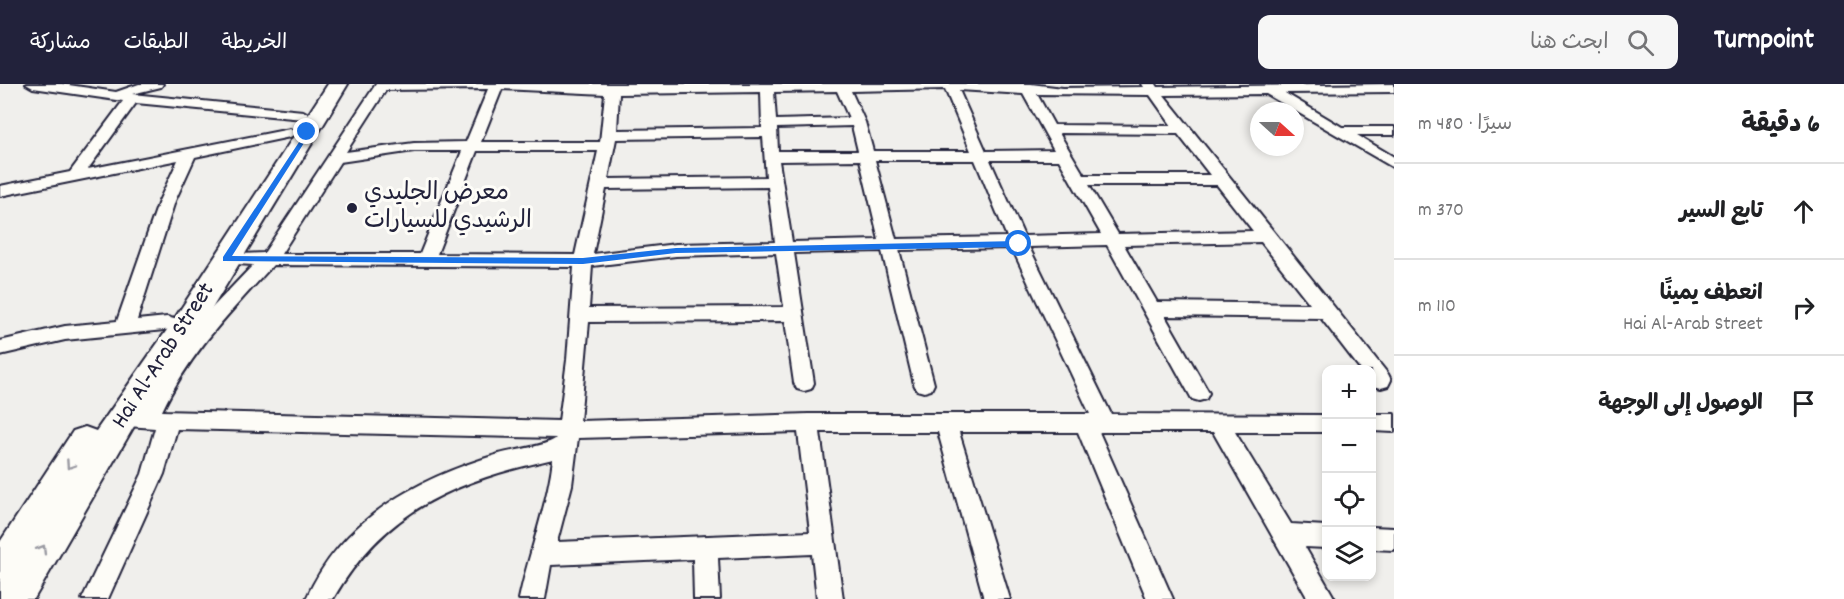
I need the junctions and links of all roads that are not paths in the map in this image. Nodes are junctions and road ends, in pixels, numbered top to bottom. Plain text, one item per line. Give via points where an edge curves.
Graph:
1 (33, 84) edge
2 (156, 84) edge
3 (497, 84) edge
4 (950, 84) edge
5 (383, 85) edge
6 (842, 85) edge
7 (767, 86) edge
8 (1264, 86) edge
9 (1331, 86) edge
10 (613, 87) edge
11 (1026, 87) edge
12 (1152, 87) edge
13 (1394, 88) edge
14 (105, 95) junction
15 (132, 99) junction
16 (315, 104) edge
17 (858, 122) junction
18 (771, 128) junction
19 (1051, 129) junction
20 (1182, 130) junction
21 (1337, 131) junction
22 (1394, 131) edge
23 (608, 140) junction
24 (472, 146) junction
25 (189, 153) junction
26 (981, 155) junction
27 (1066, 155) junction
28 (771, 156) junction
29 (865, 156) junction
30 (336, 158) junction
31 (1394, 163) edge
32 (75, 176) junction
33 (1078, 180) junction
34 (1222, 180) junction
35 (776, 182) junction
36 (599, 184) junction
37 (0, 191) edge
38 (1267, 236) junction
39 (1112, 240) junction
40 (889, 244) junction
41 (1019, 244) junction
42 (785, 248) junction
43 (226, 259) junction
44 (269, 259) junction
45 (426, 261) junction
46 (583, 261) junction
47 (1151, 309) junction
48 (1325, 311) junction
49 (796, 314) junction
50 (581, 315) junction
51 (167, 324) junction
52 (125, 327) junction
53 (0, 348) edge
54 (1381, 380) dead end
55 (804, 383) dead end
56 (924, 384) dead end
57 (1199, 393) dead end
58 (145, 420) junction
59 (808, 423) junction
60 (946, 423) junction
61 (1095, 423) junction
62 (1219, 423) junction
63 (1322, 423) edge
64 (1376, 423) edge
65 (1394, 423) edge
66 (568, 438) junction
67 (1285, 535) junction
68 (1322, 537) edge
69 (1376, 538) edge
70 (1394, 539) edge
71 (822, 543) junction
72 (705, 548) junction
73 (541, 554) junction
74 (0, 575) edge
75 (12, 599) edge
76 (95, 599) edge
77 (319, 599) edge
78 (532, 599) edge
79 (707, 599) edge
80 (830, 599) edge
81 (997, 599) edge
82 (1160, 599) edge
83 (1322, 599) edge

1 - 14 street
2 - 14 street
3 - 5 street
3 - 10 street
3 - 24 street
4 - 6 street
4 - 11 street
4 - 26 street
5 - 30 street
6 - 7 street
6 - 17 street
7 - 10 street
7 - 18 street
8 - 9 street
8 - 12 street
8 - 21 street
9 - 13 street
10 - 23 street
11 - 12 street
11 - 19 street
12 - 20 street
14 - 15 street
15 - 16 street
15 - 32 street
16 - 25 street
16 - 43 main road, Hai Al-Arab Street
16 - 51 main road, Hai Al-Arab Street
17 - 18 street
17 - 29 street
18 - 23 street
18 - 28 street
19 - 20 street
19 - 27 street
20 - 34 street
21 - 22 street
21 - 31 street
23 - 24 street
23 - 36 street
24 - 30 street via 397,148
24 - 45 street
25 - 32 street
25 - 52 street via 167,201
26 - 27 street
26 - 29 street
26 - 41 street
27 - 33 street
28 - 29 street
28 - 35 street
29 - 40 street
30 - 44 street
32 - 37 street
33 - 34 street
33 - 39 street
34 - 38 street
35 - 36 street
35 - 42 street
36 - 46 street
38 - 39 street
38 - 48 street
39 - 41 street
39 - 47 street
40 - 41 street
40 - 42 street
40 - 56 street
41 - 61 street
42 - 46 street via 676,250
42 - 49 street
43 - 44 street
43 - 58 main road, Hai Al-Arab Street via 180,335
44 - 45 street
44 - 58 street via 184,354
45 - 46 street
46 - 50 street
47 - 48 street
47 - 57 street
48 - 54 street
49 - 50 street
49 - 55 street
50 - 66 street
51 - 52 street
51 -> 74 main road, Hai Al-Arab Street via 72,461
52 - 53 street via 65,333
58 - 66 street
75 -> 58 main road, Hai Al-Arab Street
58 - 76 street via 153,474
59 - 60 street
59 - 66 street
59 - 71 street
60 - 61 street
60 - 81 street
61 - 62 street
61 - 82 street
62 - 63 street
62 - 67 street
64 - 65 street
66 - 73 street via 561,485
66 - 77 street via 449,478 386,515 348,553
67 - 68 street
67 - 83 street
69 - 70 street
71 - 72 street
71 - 80 street
72 - 73 street
72 - 79 street
73 - 78 street

